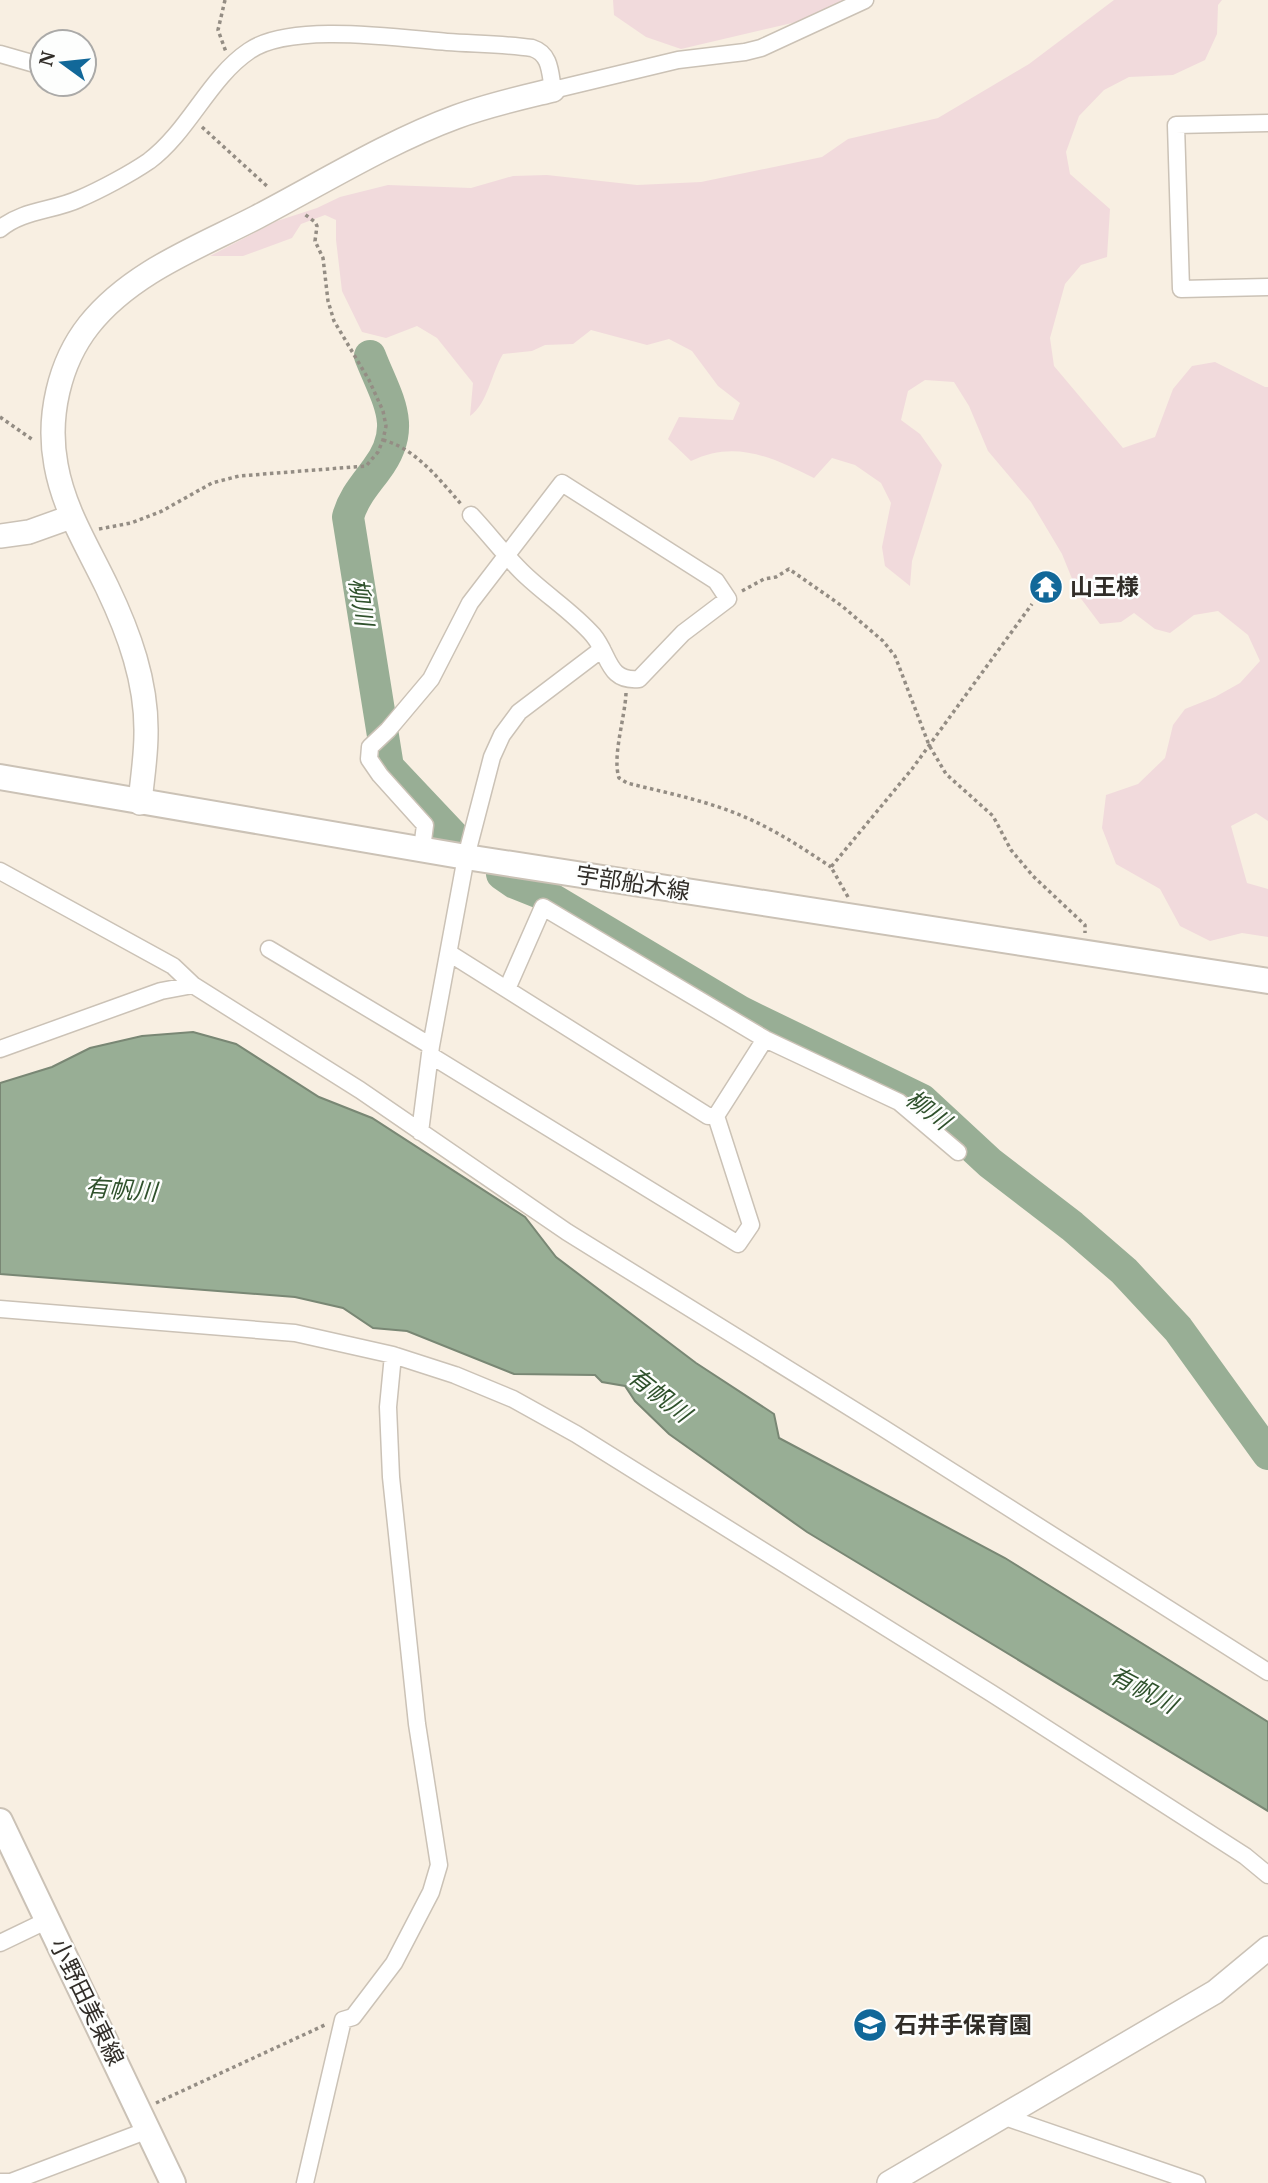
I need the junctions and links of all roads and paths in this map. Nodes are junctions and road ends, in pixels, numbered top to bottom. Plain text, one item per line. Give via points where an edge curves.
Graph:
1 (225, 0) edge
2 (864, 0) edge
3 (0, 54) edge
4 (28, 62) edge
5 (231, 67) junction
6 (553, 90) junction
7 (191, 118) junction
8 (1268, 123) edge
9 (286, 202) junction
10 (0, 229) edge
11 (1268, 287) edge
12 (0, 417) edge
13 (383, 440) junction
14 (41, 445) dead end
15 (471, 515) joint
16 (71, 517) junction
17 (90, 531) dead end
18 (0, 536) edge
19 (506, 555) junction
20 (728, 599) junction
21 (1032, 604) dead end
22 (602, 649) junction
23 (627, 680) junction
24 (929, 745) junction
25 (0, 777) edge
26 (140, 803) junction
27 (422, 849) junction
28 (467, 857) junction
29 (831, 867) junction
30 (0, 871) edge
31 (859, 917) junction
32 (269, 949) dead end
33 (1085, 952) junction
34 (450, 953) junction
35 (1268, 981) edge
36 (194, 985) junction
37 (507, 989) junction
38 (765, 1038) junction
39 (0, 1049) edge
40 (430, 1050) junction
41 (716, 1116) junction
42 (420, 1132) junction
43 (958, 1152) dead end
44 (0, 1309) edge
45 (393, 1355) junction
46 (1268, 1672) edge
47 (0, 1821) edge
48 (8, 1856) edge
49 (1268, 1875) edge
50 (48, 1920) junction
51 (0, 1943) edge
52 (1268, 1948) edge
53 (343, 2020) junction
54 (1004, 2117) junction
55 (144, 2121) junction
56 (0, 2182) edge
57 (173, 2183) edge
58 (304, 2183) edge
59 (889, 2183) edge
60 (1197, 2183) edge

1 - 5 path via 218,30
2 - 6 street via 761,48 678,60
3 - 4 street
5 - 6 street via 269,41 309,35 390,35 540,50 548,60
5 - 7 street
6 - 9 street via 454,118
7 - 9 path
7 - 10 street via 149,160 79,199 23,215
8 - 11 street via 1176,125 1181,289
9 - 13 path via 315,222 315,241 323,258 334,321 383,411
9 - 16 street via 136,281 103,309 77,342 61,380 53,421 56,465
12 - 14 path
13 - 15 path via 397,443 433,472
13 - 17 path via 366,466 212,483 162,511
15 - 19 street
16 - 18 street
16 - 26 street via 116,607 136,661 146,735
19 - 20 street via 562,483 716,580
19 - 22 street via 573,615
19 - 27 street via 470,603 430,679 370,747 369,759 425,825
20 - 23 street via 684,633 639,679
20 - 24 path via 789,569 842,606 895,656
21 - 24 path
22 - 23 street via 619,677
22 - 28 street via 519,712 502,735 492,757
23 - 29 path via 616,757 619,778 749,818
24 - 29 path
24 - 33 path via 946,774 993,816 1011,850 1033,876 1086,925
25 - 26 main road, 宇部船木線
26 - 27 main road, 宇部船木線
27 - 28 main road, 宇部船木線
28 - 31 main road, 宇部船木線
28 - 34 street
29 - 31 path
30 - 36 street via 173,967
31 - 33 main road, 宇部船木線
32 - 40 street
33 - 35 main road, 宇部船木線
34 - 37 street
34 - 40 street
36 - 39 street via 161,991
36 - 42 street
37 - 38 street via 543,907
37 - 41 street via 708,1116
38 - 41 street
38 - 43 street via 900,1102
40 - 41 street via 737,1244 751,1225
40 - 42 street
42 - 46 street via 567,1232
44 - 45 street via 295,1333
45 - 49 street via 513,1399 576,1434 991,1693
45 - 53 street via 388,1407 391,1477 417,1724 439,1865 431,1892 385,1978 353,2017
47 - 48 main road, 小野田美東線
48 - 50 main road, 小野田美東線
50 - 51 street
50 - 55 main road, 小野田美東線
52 - 54 street via 1215,1992
53 - 55 path via 324,2025
53 - 58 street
54 - 59 street
54 - 60 street
55 - 56 street via 11,2182
55 - 57 main road, 小野田美東線

